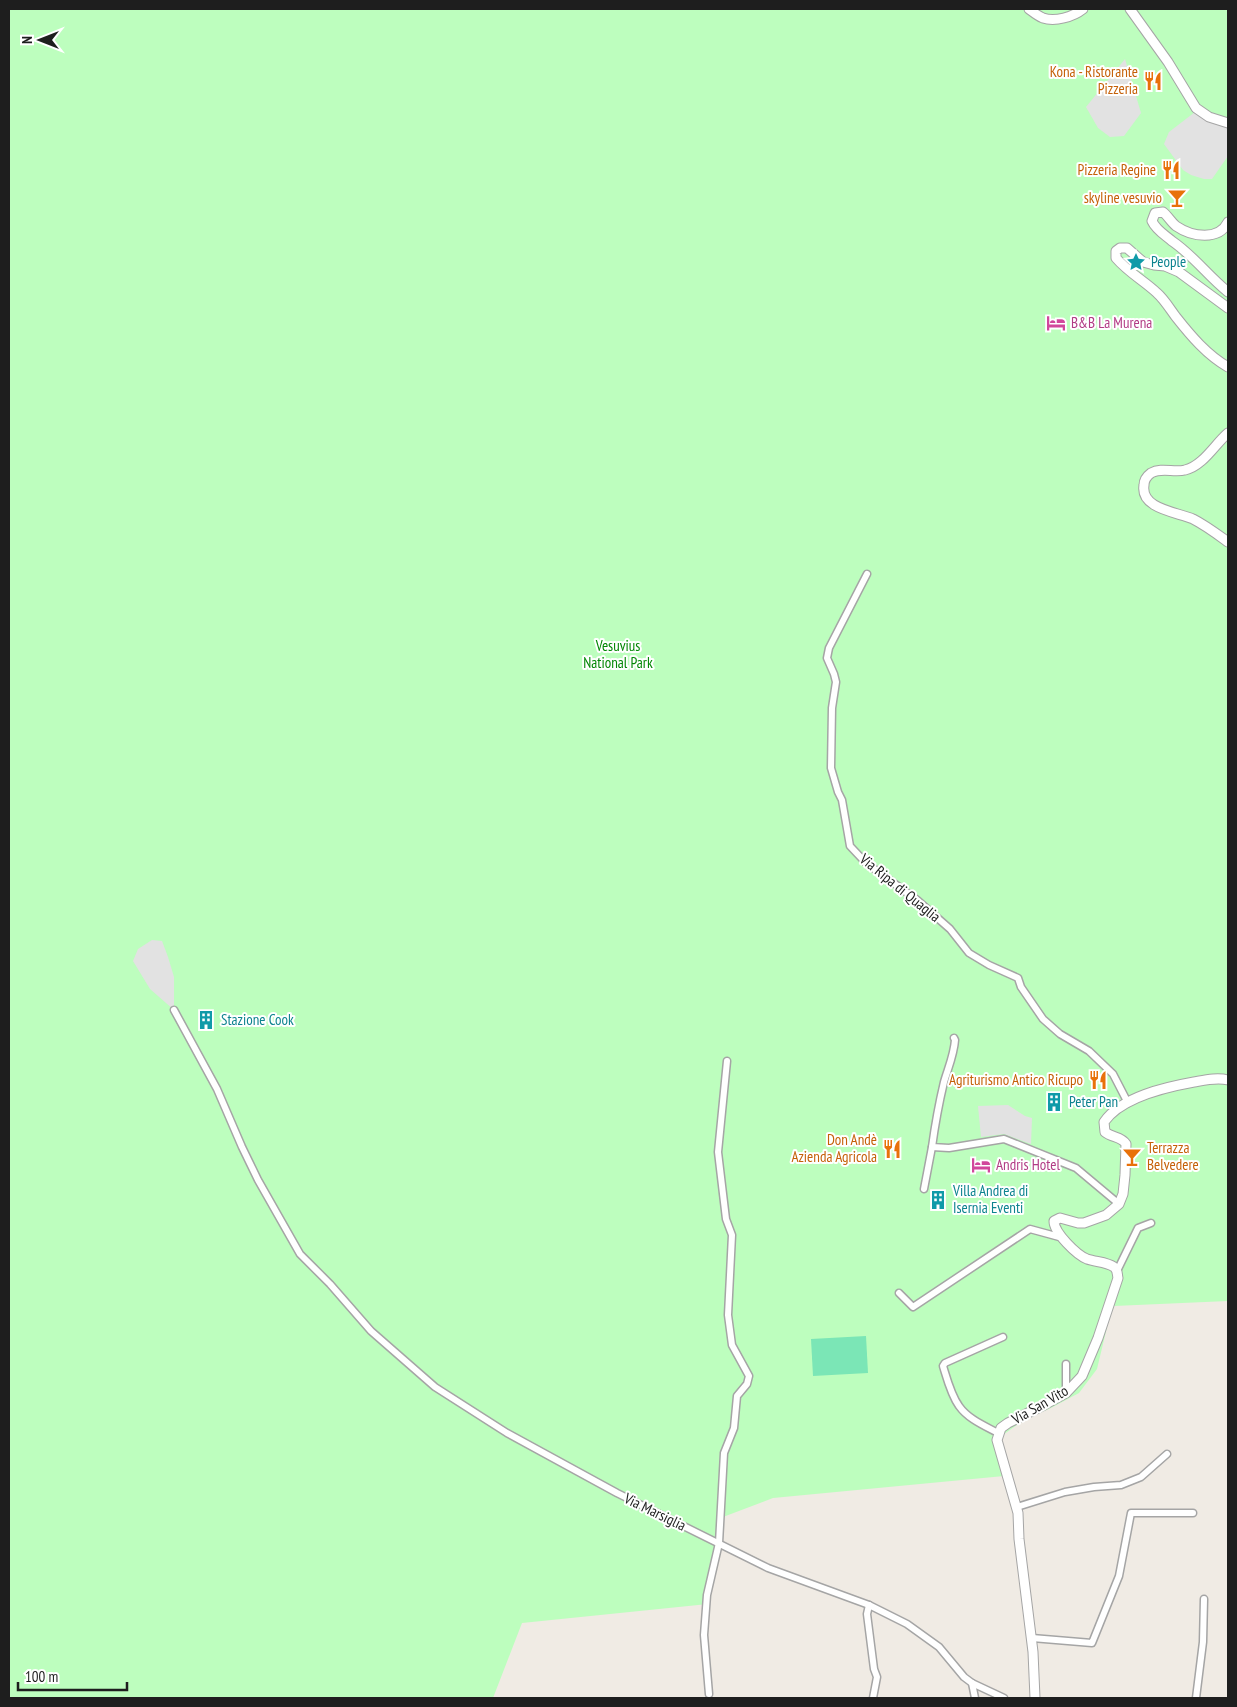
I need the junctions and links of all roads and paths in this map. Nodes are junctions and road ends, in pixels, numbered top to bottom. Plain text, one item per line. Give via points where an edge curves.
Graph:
1 (1029, 9) edge
2 (1083, 9) edge
3 (1130, 9) edge
4 (1228, 123) edge
5 (1228, 222) edge
6 (1228, 292) edge
7 (1228, 308) edge
8 (1228, 368) edge
9 (1228, 433) edge
10 (1228, 542) edge
11 (867, 574) dead end
12 (174, 1010) dead end
13 (954, 1038) dead end
14 (727, 1061) dead end
15 (1228, 1080) edge
16 (1128, 1103) junction
17 (932, 1147) junction
18 (924, 1189) dead end
19 (1119, 1204) junction
20 (1151, 1223) dead end
21 (1063, 1238) junction
22 (1117, 1271) junction
23 (899, 1293) dead end
24 (1003, 1337) dead end
25 (1066, 1364) dead end
26 (1066, 1392) junction
27 (998, 1433) junction
28 (1167, 1454) dead end
29 (1016, 1507) junction
30 (1193, 1513) dead end
31 (719, 1544) junction
32 (1204, 1599) dead end
33 (868, 1606) junction
34 (1032, 1638) junction
35 (972, 1683) junction
36 (709, 1694) dead end
37 (873, 1698) edge
38 (975, 1698) edge
39 (1004, 1698) edge
40 (1035, 1698) edge
41 (1196, 1698) edge

1 - 2 street via 1040,17 1055,19
3 - 4 street via 1196,108 1209,117
5 - 6 street via 1218,234 1210,236 1178,228 1162,212 1155,212 1152,222
7 - 8 street via 1179,272 1143,262 1128,248 1116,251 1116,258 1131,274 1158,293 1196,340
9 - 10 street via 1194,466 1186,470 1154,472 1148,475 1143,488 1144,495 1158,508 1193,520
11 - 16 street, Via Ripa di Quaglia via 827,658 836,682 831,768 842,800 850,846 866,863 950,928 969,953 1018,978 1043,1019 1060,1034 1089,1051 1113,1074
12 - 31 street, Via Marsiglia via 217,1089 278,1217 300,1254 372,1331 436,1387 507,1433
13 - 17 street via 955,1047 944,1082
14 - 31 street via 718,1152 726,1219 732,1235 728,1315 732,1345 749,1376 737,1396 734,1428 724,1453
15 - 16 street via 1210,1079 1169,1087
16 - 19 street via 1104,1122 1105,1132 1126,1144 1123,1194
17 - 18 street
17 - 19 street via 950,1148 1004,1139 1076,1168
19 - 21 street via 1106,1215 1084,1223 1056,1219 1053,1224
20 - 22 street via 1138,1228
21 - 22 street via 1078,1254
21 - 23 street via 1030,1229 913,1307
22 - 26 street, Via San Vito via 1118,1278 1089,1360 1082,1376
24 - 27 street via 943,1366 959,1407
25 - 26 street
26 - 27 street, Via San Vito via 1018,1417
27 - 29 street, Via San Vito via 996,1440
28 - 29 street via 1141,1478 1120,1485 1065,1492
29 - 34 street, Via San Vito
30 - 34 street via 1131,1513 1119,1576 1092,1643
31 - 33 street, Via Marsiglia via 768,1568
31 - 36 street via 707,1595 705,1628
32 - 41 street
33 - 35 street, Via Marsiglia via 907,1624 931,1640
33 - 37 street via 877,1677
34 - 40 street, Via San Vito
35 - 38 street
35 - 39 street, Via Marsiglia

